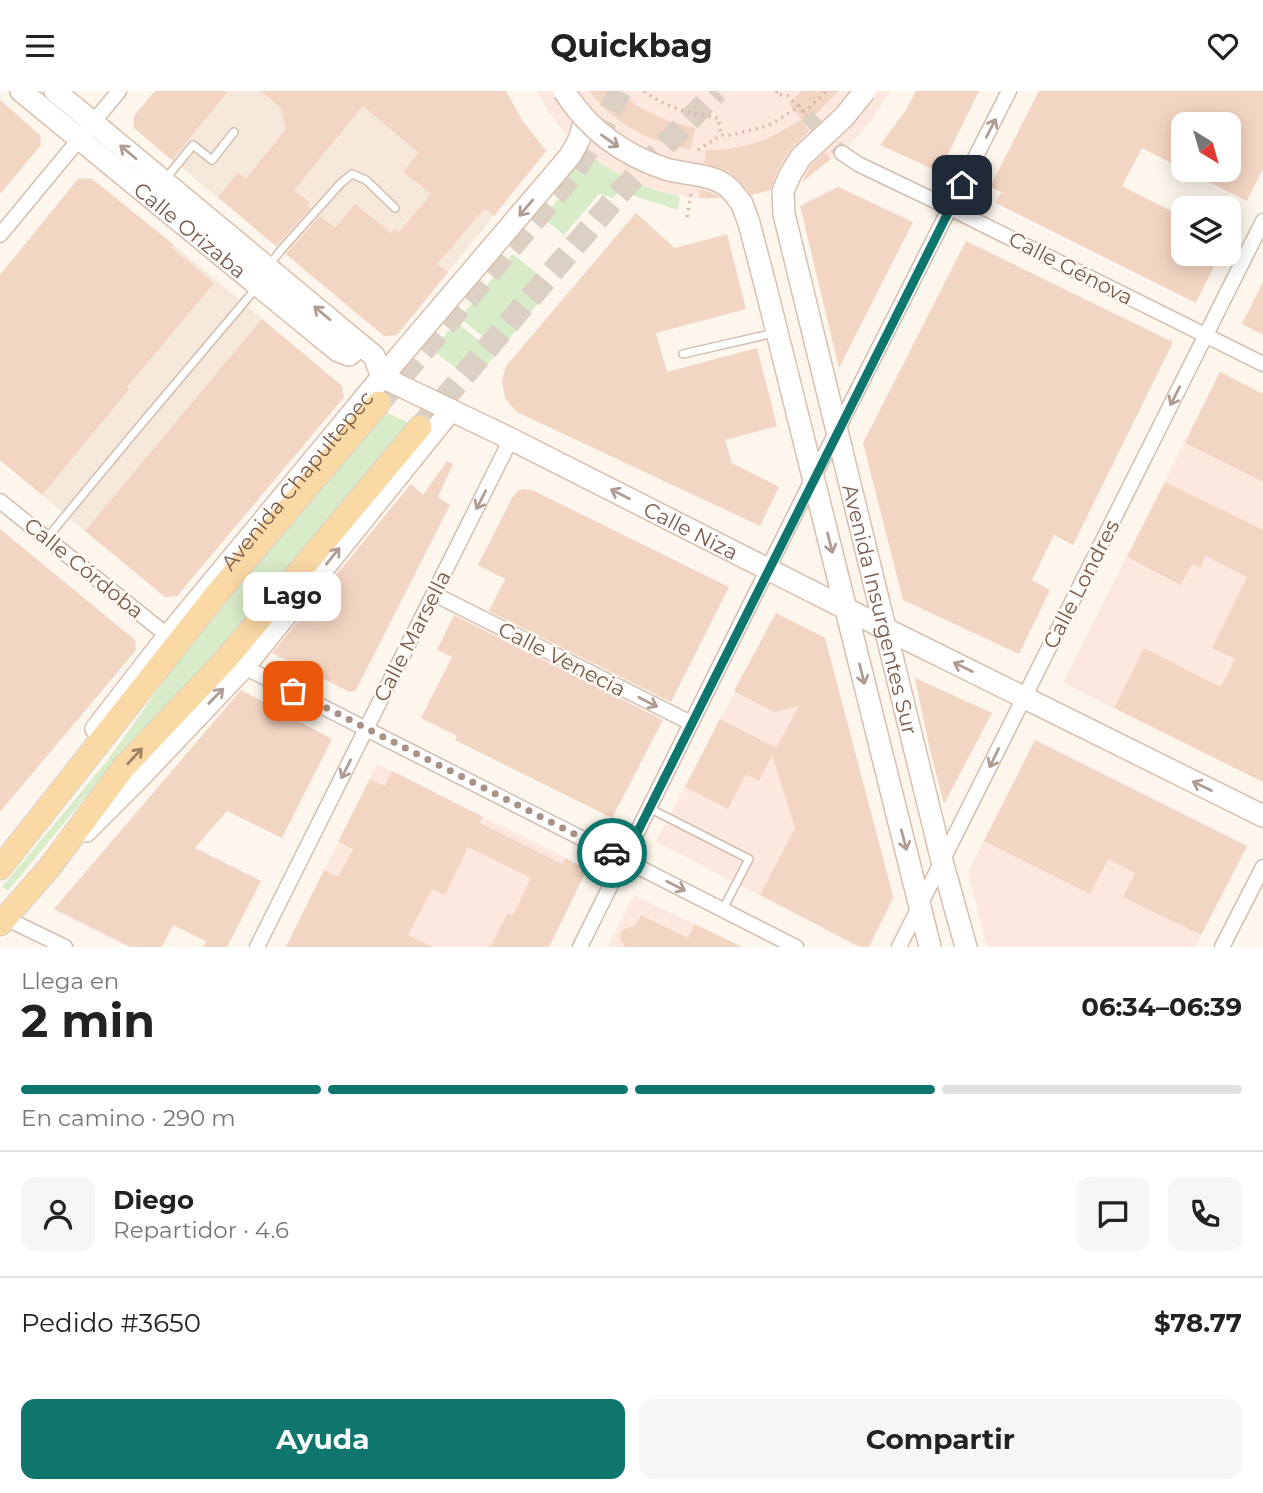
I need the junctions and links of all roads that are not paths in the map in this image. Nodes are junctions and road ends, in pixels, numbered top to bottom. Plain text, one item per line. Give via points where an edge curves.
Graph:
1 (21, 91) edge
2 (55, 91) edge
3 (119, 91) edge
4 (564, 91) edge
5 (865, 91) edge
6 (1009, 91) edge
7 (585, 119) junction
8 (86, 131) junction
9 (234, 132) dead end
10 (842, 153) tunnel mouth
11 (164, 181) junction
12 (395, 208) dead end
13 (950, 208) junction
14 (1263, 221) edge
15 (0, 235) edge
16 (263, 276) junction
17 (777, 332) junction
18 (1206, 335) junction
19 (682, 354) dead end
20 (1263, 364) edge
21 (382, 377) junction
22 (379, 403) tunnel mouth
23 (451, 410) junction
24 (420, 427) tunnel mouth
25 (837, 433) junction
26 (512, 439) junction
27 (813, 478) junction
28 (0, 501) edge
29 (47, 539) junction
30 (769, 568) junction
31 (433, 594) junction
32 (846, 608) junction
33 (886, 629) junction
34 (168, 636) junction
35 (244, 667) junction
36 (1024, 697) junction
37 (691, 723) junction
38 (366, 729) junction
39 (649, 808) junction
40 (1263, 816) edge
41 (17, 847) junction
42 (624, 859) junction
43 (942, 861) junction
44 (1263, 867) edge
45 (0, 868) edge
46 (49, 868) junction
47 (920, 904) junction
48 (722, 910) junction
49 (2, 919) edge
50 (65, 947) edge
51 (257, 947) edge
52 (580, 947) edge
53 (796, 947) edge
54 (899, 947) edge
55 (930, 947) edge
56 (966, 947) edge
57 (1223, 947) edge

1 - 8 main road, Calle Orizaba
2 - 8 main road, Calle Orizaba
3 - 8 street
4 - 7 main road, bridge
5 - 25 main road, Avenida Insurgentes Sur, bridge via 801,157 783,191 784,214
13 -> 6 street
7 -> 17 main road, Avenida Insurgentes Sur, bridge via 625,151 727,186 742,204 749,223
7 -> 21 main road, Avenida Chapultepec via 569,156
11 -> 8 main road, Calle Orizaba
8 - 15 street
8 - 16 main road, Calle Orizaba
9 - 11 lane via 212,160 193,145
10 - 13 street, Calle Génova
11 - 16 main road, Calle Orizaba
12 - 16 lane via 366,180 352,174 281,250
13 - 18 street, Calle Génova
13 - 25 street
14 - 18 street, Calle Londres
16 - 21 main road, Calle Orizaba via 368,351
16 - 29 lane
17 - 19 lane
17 - 27 main road, Avenida Insurgentes Sur
18 - 20 street, Calle Génova
18 -> 36 street, Calle Londres
21 - 23 main road, Calle Niza
21 - 34 main road, Avenida Chapultepec
22 - 41 main road, Avenida Chapultepec via 216,595
23 - 26 main road, Calle Niza
35 -> 23 main road
46 -> 24 main road via 124,767 227,658
25 - 27 street
25 - 33 main road, Avenida Insurgentes Sur
30 -> 26 main road, Calle Niza
26 -> 31 street, Calle Marsella
27 - 30 street
27 -> 32 main road, Avenida Insurgentes Sur
28 - 29 street, Calle Córdoba
29 - 34 street, Calle Córdoba
30 - 32 main road, Calle Niza
30 - 37 street
31 -> 37 street, Calle Venecia
31 - 38 street, Calle Marsella
32 - 33 main road, Calle Niza
32 -> 47 main road, Avenida Insurgentes Sur
36 -> 33 main road, Calle Niza
33 - 43 main road, Avenida Insurgentes Sur
34 - 41 main road, Avenida Chapultepec via 56,781
35 - 38 street
46 -> 35 main road
40 -> 36 main road, Calle Niza
36 -> 43 street, Calle Londres
37 - 39 street
38 - 42 street
38 -> 51 street, Calle Marsella
39 - 42 street
39 - 48 lane via 749,859
41 - 45 main road, Avenida Chapultepec
42 -> 48 street
42 - 52 street
43 - 47 street, Calle Londres
43 - 56 main road, Avenida Insurgentes Sur
44 - 57 street
46 - 49 main road
47 - 54 street, Calle Londres
47 - 55 main road, Avenida Insurgentes Sur
48 - 53 street
49 - 50 street

